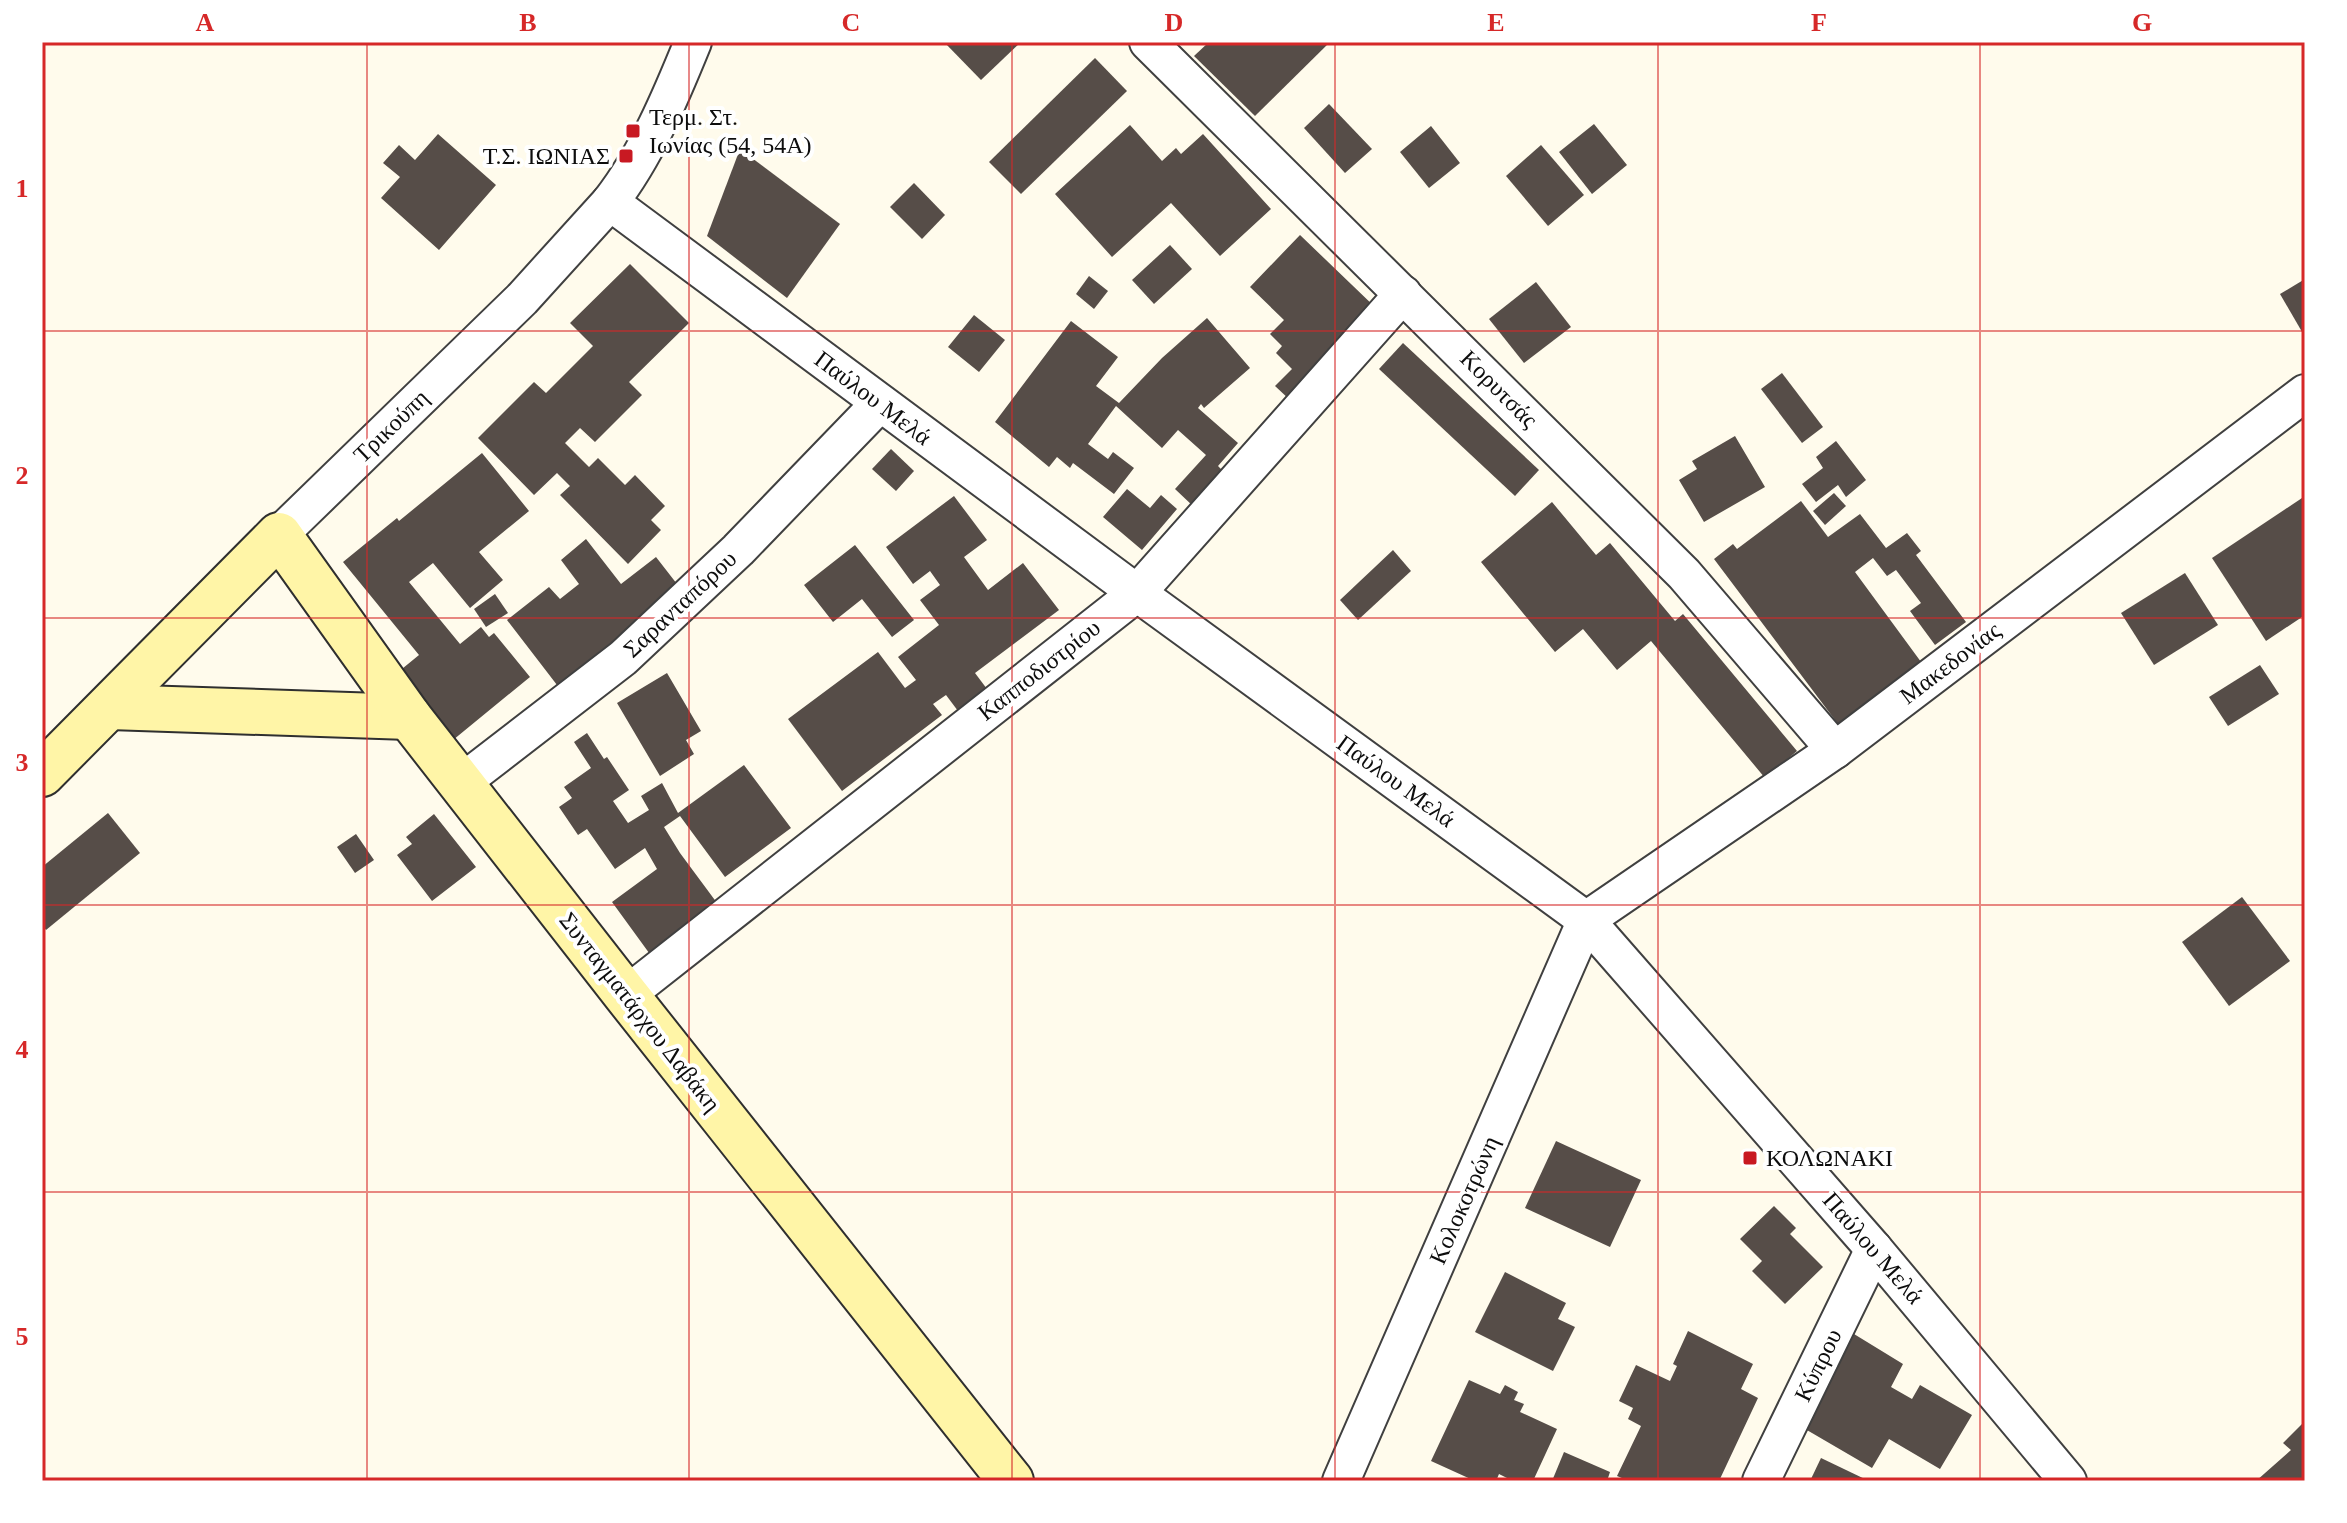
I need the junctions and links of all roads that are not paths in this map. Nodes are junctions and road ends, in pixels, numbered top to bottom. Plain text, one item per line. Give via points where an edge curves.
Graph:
1 (693, 42) edge
2 (1148, 42) edge
3 (610, 202) junction
4 (1403, 294) junction
5 (2305, 393) edge
6 (880, 403) junction
7 (279, 535) junction
8 (1137, 593) junction
9 (110, 707) junction
10 (409, 717) junction
11 (1835, 750) junction
12 (42, 774) edge
13 (461, 783) junction
14 (1586, 920) junction
15 (626, 995) junction
16 (1874, 1249) junction
17 (1011, 1481) edge
18 (1341, 1481) edge
19 (1761, 1481) edge
20 (2068, 1481) edge

1 - 3 street, Τρικούπη via 672,95
2 - 4 street, Κορυτσάς
3 - 6 street, Παύλου Μελά
3 - 7 street, Τρικούπη via 522,299
4 - 8 street, Καπποδιστρίου
4 - 11 street, Κορυτσάς via 1684,574
5 - 11 street, Μακεδονίας
6 - 8 street, Παύλου Μελά
6 - 13 street, Σαρανταπόρου via 738,550 623,658
7 - 9 street, Τρικούπη
7 - 10 street, Συνταγματάρχου Δαβάκη
8 - 14 street, Παύλου Μελά
8 - 15 street, Καπποδιστρίου
9 - 10 street
9 - 12 street, Τρικούπη
10 - 13 street, Συνταγματάρχου Δαβάκη
11 - 14 street, Μακεδονίας
13 - 15 street, Συνταγματάρχου Δαβάκη
14 - 16 street, Παύλου Μελά
14 - 18 street, Κολοκοτρώνη
15 - 17 street, Συνταγματάρχου Δαβάκη
16 - 19 street, Κύπρου
16 - 20 street, Παύλου Μελά

